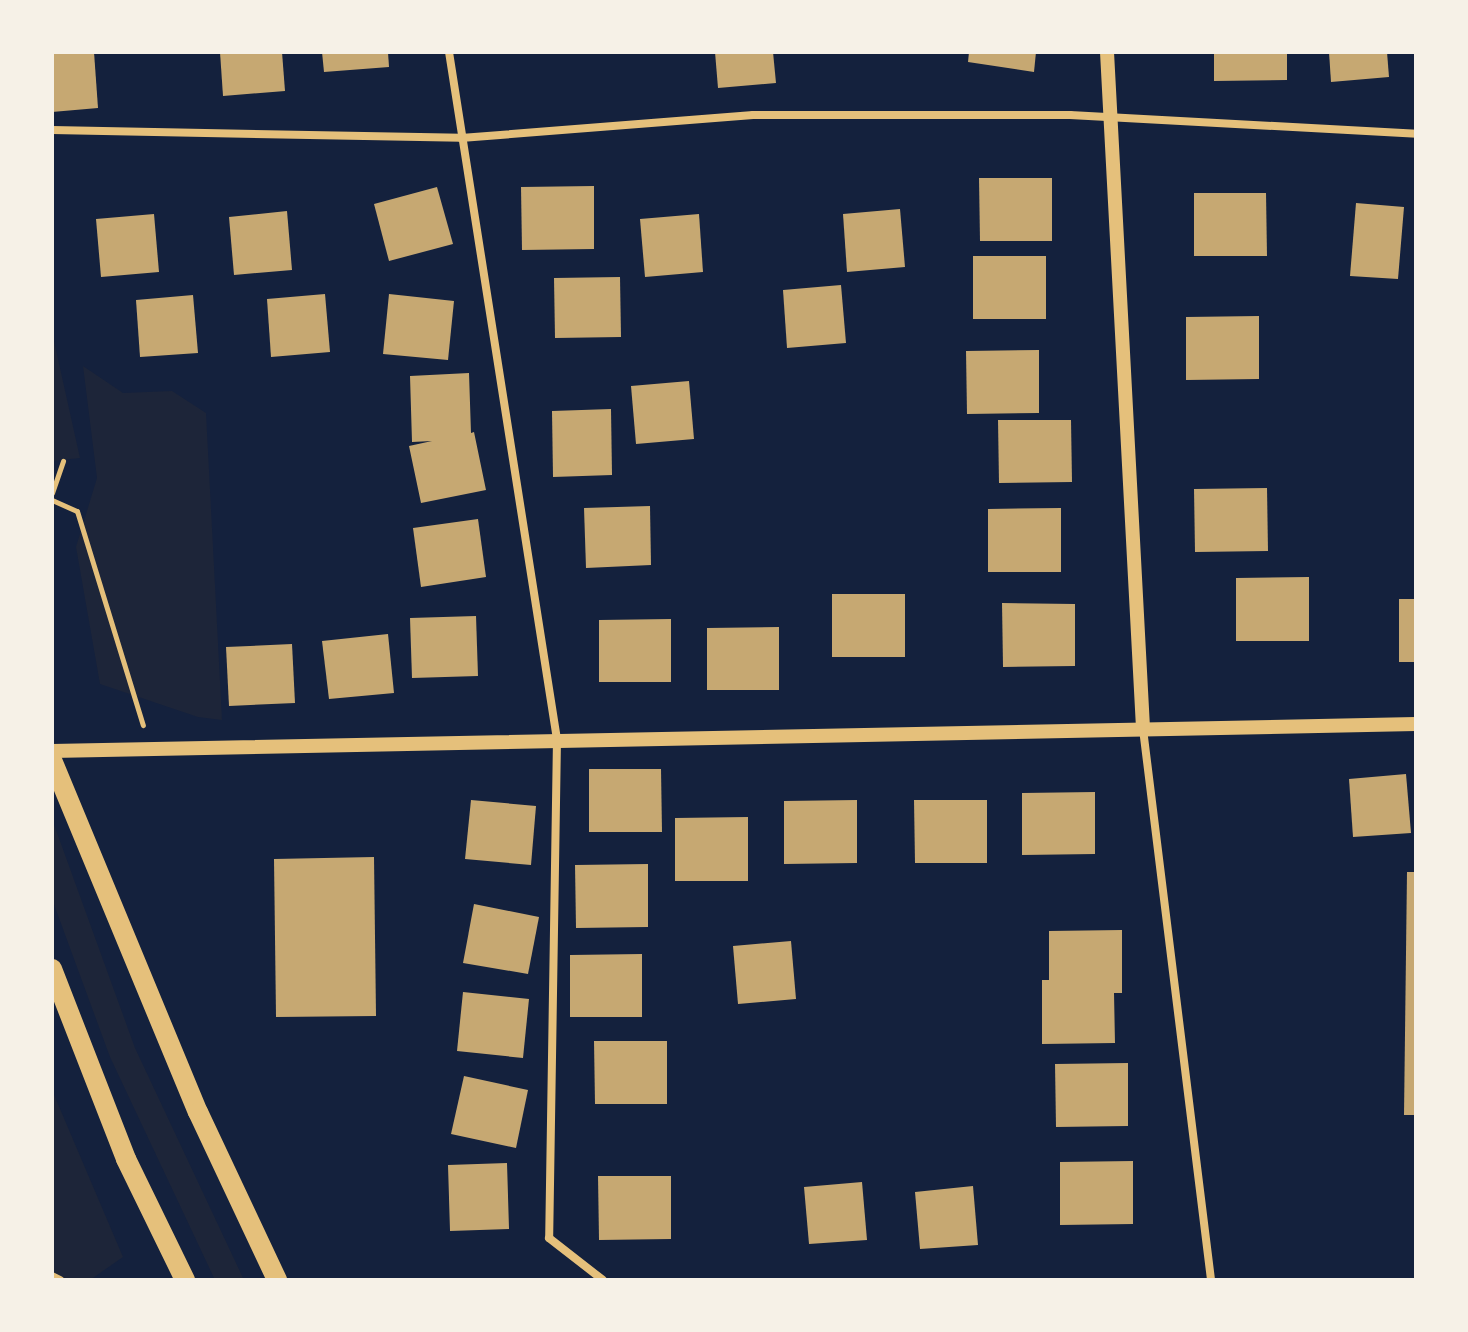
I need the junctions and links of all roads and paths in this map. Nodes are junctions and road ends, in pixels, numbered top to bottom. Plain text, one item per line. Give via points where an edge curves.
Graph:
1 (449, 52) edge
2 (1107, 52) edge
3 (1109, 120) junction
4 (52, 130) edge
5 (1416, 134) edge
6 (461, 138) junction
7 (63, 461) dead end
8 (52, 469) edge
9 (56, 479) junction
10 (52, 493) edge
11 (52, 500) edge
12 (1416, 724) edge
13 (1143, 728) junction
14 (144, 730) dead end
15 (557, 739) junction
16 (52, 751) edge
17 (52, 760) edge
18 (52, 969) edge
19 (52, 1276) edge
20 (60, 1280) edge
21 (185, 1280) edge
22 (277, 1280) edge
23 (603, 1280) edge
24 (1211, 1280) edge

1 - 6 street
2 - 3 street
3 - 5 street
3 - 6 street via 1070,115 753,115
3 - 13 street
4 - 6 street
6 - 15 street
7 - 9 path
8 - 9 path
9 - 10 path
11 - 14 path via 77,511
12 - 13 street
13 - 15 street
13 - 24 street
15 - 16 street
15 - 23 street via 549,1238
17 - 22 main road via 198,1112
18 - 21 main road via 126,1159
19 - 20 street

